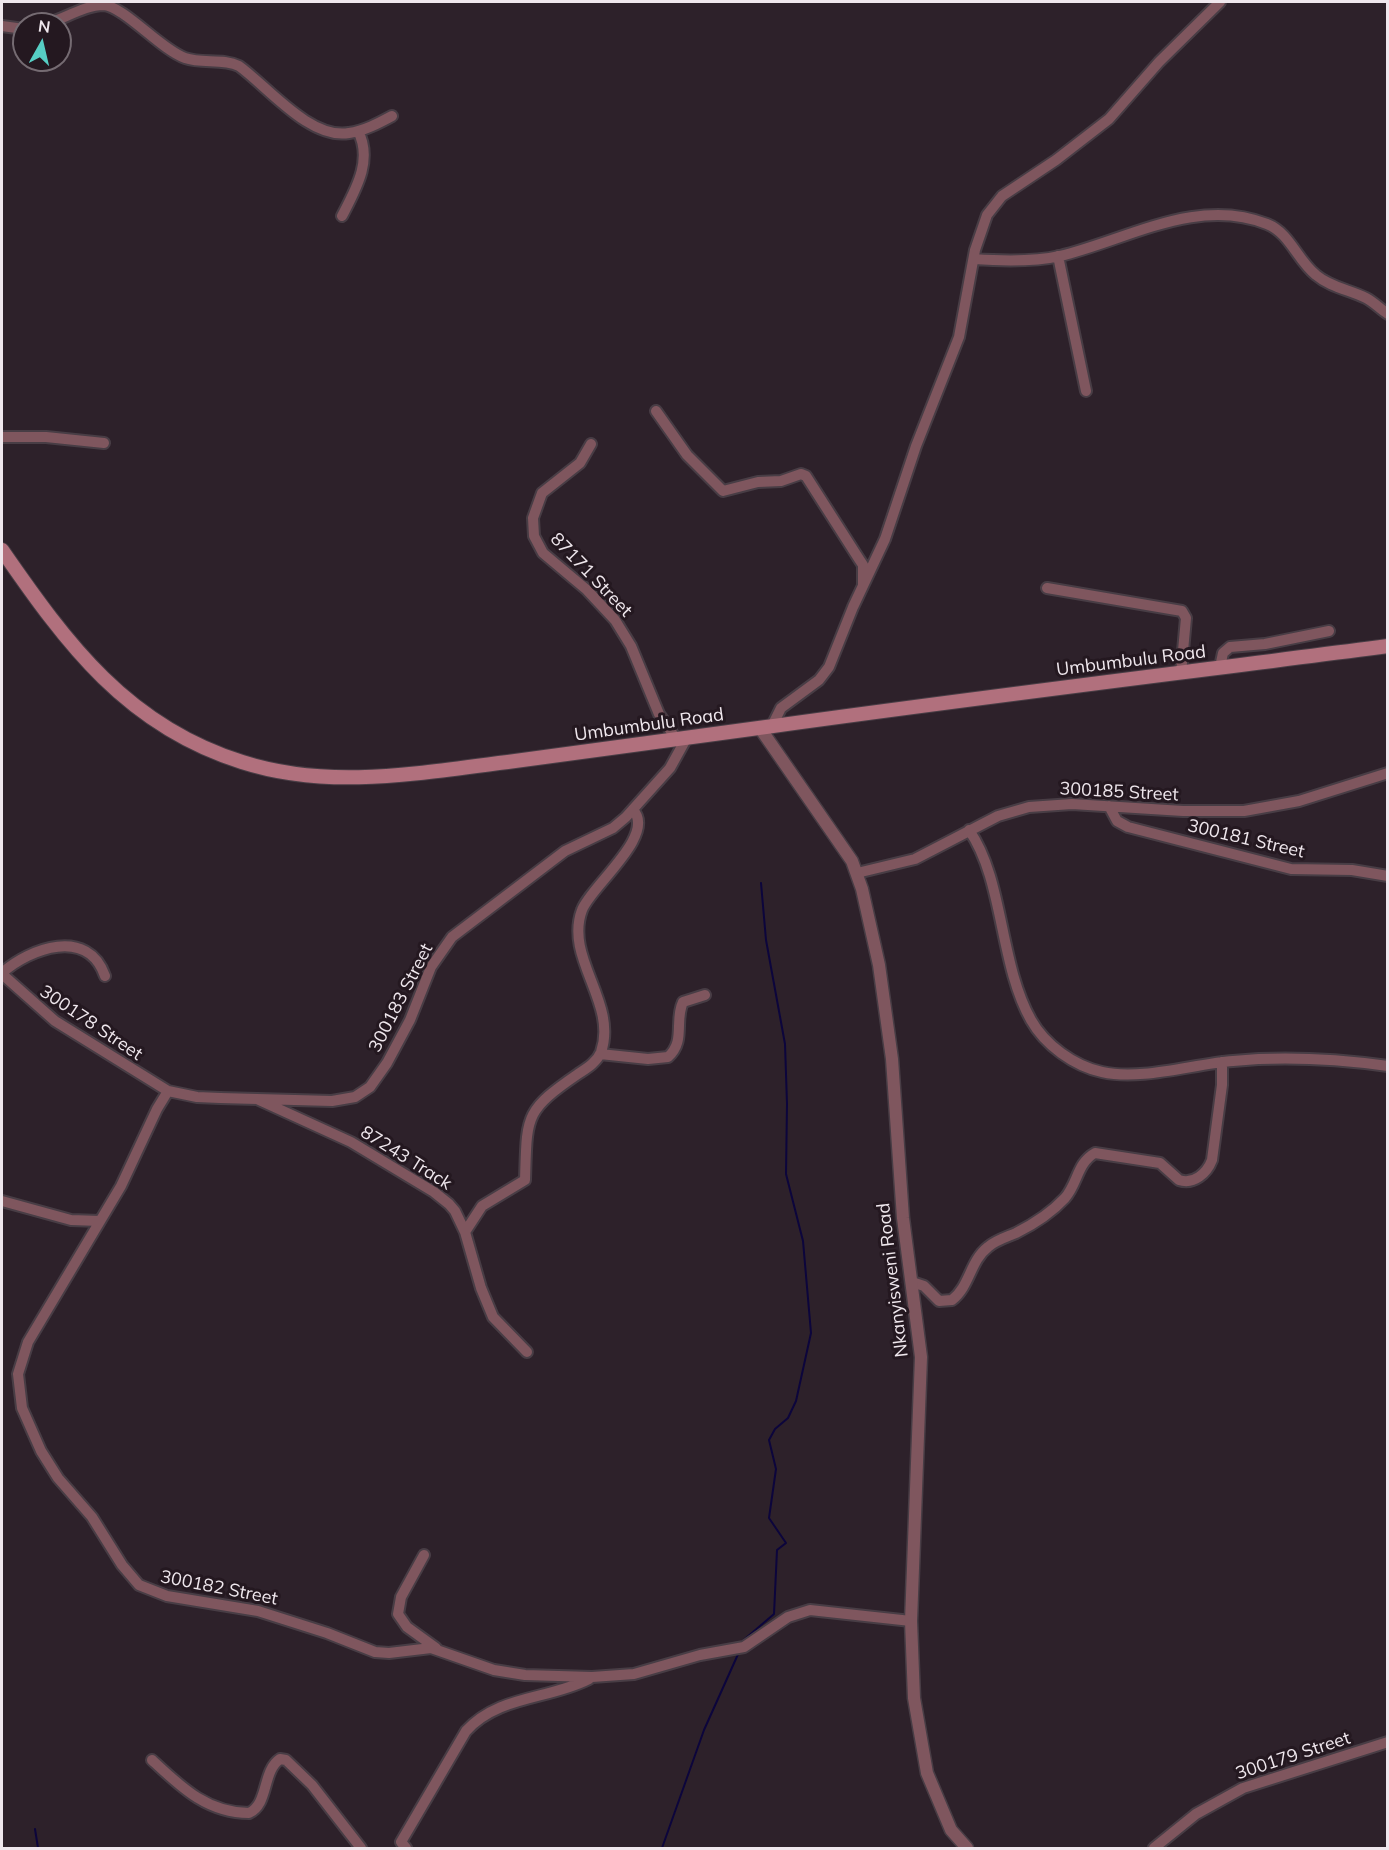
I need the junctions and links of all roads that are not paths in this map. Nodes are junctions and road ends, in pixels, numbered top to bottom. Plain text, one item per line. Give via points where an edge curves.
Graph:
1 (1220, 2) edge
2 (72, 15) edge
3 (392, 116) dead end
4 (358, 131) junction
5 (342, 216) dead end
6 (1058, 256) junction
7 (974, 260) junction
8 (1388, 314) edge
9 (1086, 391) dead end
10 (656, 411) dead end
11 (2, 437) edge
12 (104, 443) dead end
13 (591, 444) dead end
14 (2, 550) edge
15 (863, 586) junction
16 (1047, 588) dead end
17 (1329, 631) dead end
18 (1388, 645) edge
19 (1220, 668) junction
20 (1181, 673) junction
21 (766, 727) junction
22 (681, 740) junction
23 (1388, 774) edge
24 (1109, 806) junction
25 (633, 810) junction
26 (969, 830) junction
27 (857, 873) junction
28 (1388, 876) edge
29 (2, 974) edge
30 (105, 976) dead end
31 (705, 995) dead end
32 (600, 1054) junction
33 (1222, 1062) junction
34 (1388, 1066) edge
35 (168, 1091) junction
36 (256, 1099) junction
37 (2, 1201) edge
38 (100, 1221) junction
39 (465, 1232) junction
40 (912, 1282) junction
41 (527, 1352) dead end
42 (424, 1555) dead end
43 (911, 1621) junction
44 (438, 1650) junction
45 (592, 1677) junction
46 (1388, 1742) edge
47 (152, 1760) dead end
48 (402, 1846) edge
49 (361, 1848) edge
50 (967, 1848) edge
51 (1154, 1848) edge

1 - 7 street via 1102,125 997,201 981,226
2 - 4 street via 96,6 112,7 175,54 239,66 280,102 321,128 342,134
3 - 4 street
4 - 5 street via 365,148 364,164
6 - 7 street
6 - 8 street via 1188,217 1207,214 1251,219 1279,229 1318,277 1366,298
6 - 9 street
7 - 15 street via 955,350
10 - 15 street via 687,455 723,491 804,475 860,559
11 - 12 street
13 - 22 street, 87171 Street via 580,463 542,493 533,518 534,536 543,553 615,620 631,646 659,714
14 - 22 main road, Umbumbulu Road via 72,647 109,686 168,729 242,762 309,776 379,777
15 - 21 street via 824,675 782,708
16 - 20 street via 1182,611 1186,618
17 - 19 street via 1265,644 1230,646 1223,652
18 - 19 main road, Umbumbulu Road
19 - 20 main road, Umbumbulu Road
20 - 21 main road, Umbumbulu Road
21 - 22 main road, Umbumbulu Road
21 - 27 street, Nkanyisweni Road
22 - 25 street via 670,768
23 - 24 street, 300185 Street via 1261,809 1209,812
24 - 26 street, 300185 Street via 1029,807
24 - 28 street, 300181 Street via 1117,821 1128,827 1268,865
25 - 32 street via 637,824 630,847 590,896 579,920 582,949 604,1018
25 - 36 street, 300183 Street via 613,828 565,850 452,937 431,967 410,1020 370,1087 355,1097 332,1101
26 - 27 street, 300185 Street via 915,859
26 - 33 street via 985,856 1003,939 1027,1012 1060,1052 1086,1067 1126,1075
27 - 40 street, Nkanyisweni Road via 886,1010
29 - 30 street via 29,953 60,947 91,954
29 - 35 street, 300178 Street via 55,1021
31 - 32 street via 683,1002 679,1042 668,1057
32 - 39 street via 540,1104 526,1129 525,1180 482,1206
33 - 34 street via 1305,1057
33 - 40 street via 1212,1160 1209,1168 1194,1180 1179,1180 1165,1166 1152,1161 1095,1153 1082,1164 1068,1195 1054,1209 980,1255 962,1290 952,1300 939,1301 921,1284
35 - 36 street, 300183 Street via 197,1097
35 - 38 street, 300182 Street via 122,1186
36 - 39 street, 87243 Track via 351,1142 434,1192 456,1210
37 - 38 street via 72,1220
38 - 44 street, 300182 Street via 28,1342 18,1374 19,1391 22,1408 41,1451 133,1579 157,1594 258,1611 375,1652
39 - 41 street, 87243 Track via 494,1317
40 - 43 street, Nkanyisweni Road via 922,1376
42 - 44 street via 401,1597 399,1614 407,1627
43 - 45 street, 300182 Street via 810,1610 788,1617 737,1649 634,1674
43 - 50 street, Nkanyisweni Road via 916,1724 927,1773 951,1830
44 - 45 street, 300182 Street via 506,1673
45 - 48 street via 500,1706 477,1719 466,1731
46 - 51 street, 300179 Street via 1243,1788 1196,1814
47 - 49 street via 192,1797 226,1811 249,1813 258,1806 273,1766 286,1760 312,1785

